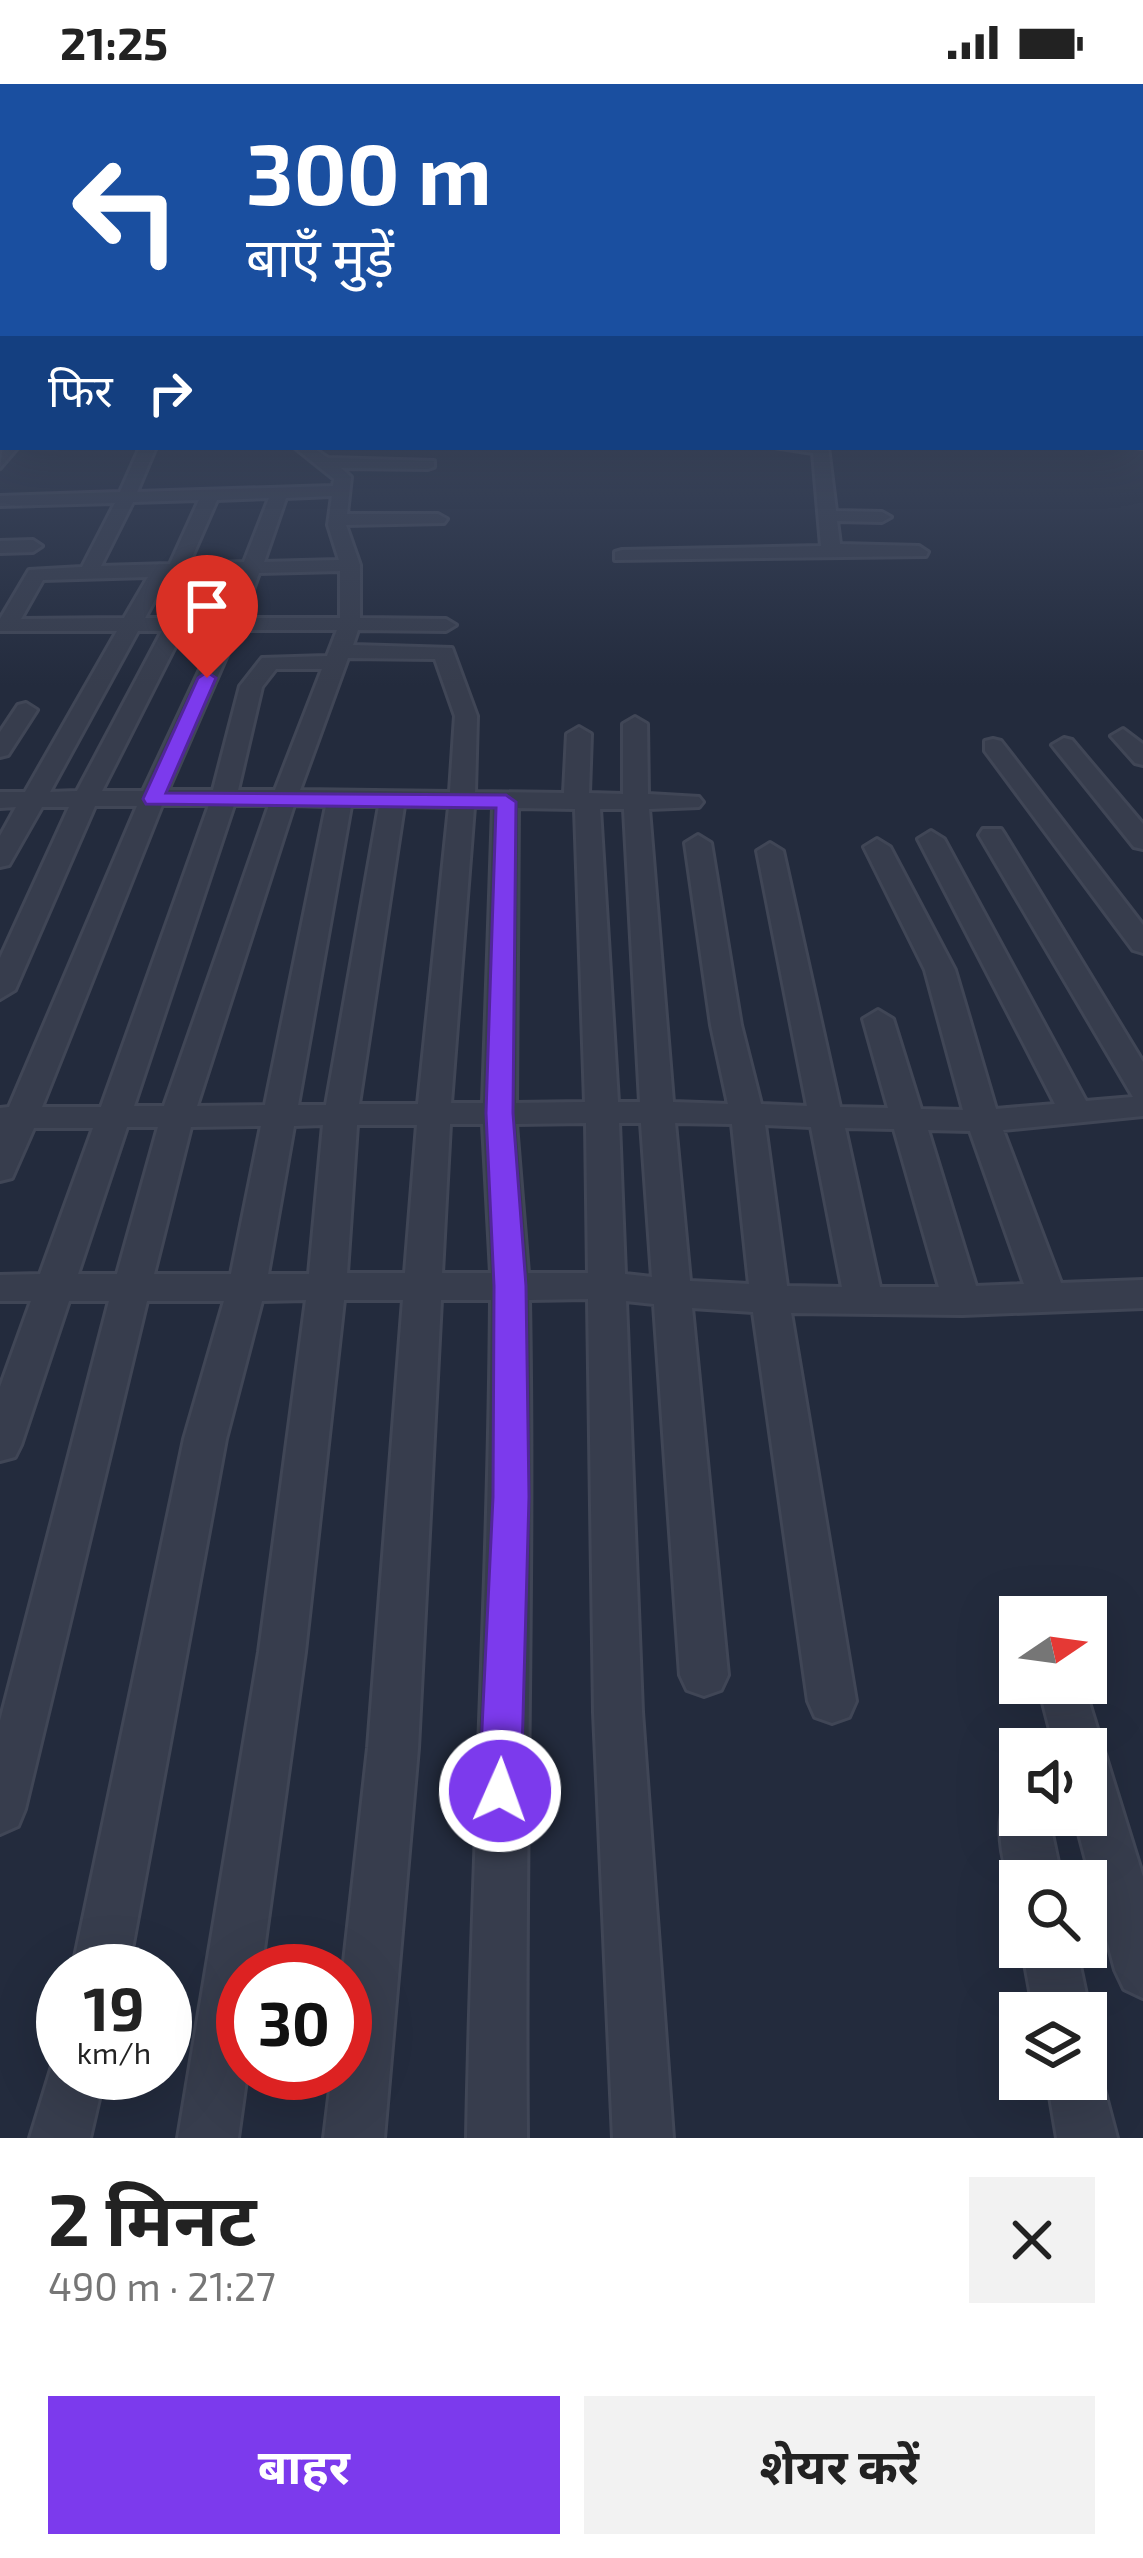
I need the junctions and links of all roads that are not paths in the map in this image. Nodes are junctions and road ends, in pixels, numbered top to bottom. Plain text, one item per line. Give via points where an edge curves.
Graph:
1 (211, 494) junction
2 (216, 494) edge
3 (279, 494) edge
4 (303, 494) edge
5 (340, 494) edge
6 (353, 494) edge
7 (826, 494) edge
8 (125, 496) junction
9 (342, 497) junction
10 (366, 498) dead end
11 (0, 501) edge
12 (438, 519) dead end
13 (883, 526) dead end
14 (734, 532) dead end
15 (832, 534) junction
16 (34, 546) dead end
17 (0, 548) edge
18 (919, 552) dead end
19 (622, 556) dead end
20 (350, 565) junction
21 (252, 567) junction
22 (170, 569) junction
23 (88, 572) junction
24 (130, 624) junction
25 (176, 624) junction
26 (231, 624) junction
27 (3, 625) edge
28 (446, 625) dead end
29 (341, 646) junction
30 (26, 710) dead end
31 (635, 724) dead end
32 (579, 734) dead end
33 (1123, 736) dead end
34 (1064, 745) dead end
35 (993, 746) dead end
36 (0, 750) edge
37 (1143, 758) edge
38 (224, 797) junction
39 (340, 798) junction
40 (393, 798) junction
41 (153, 799) junction
42 (285, 799) junction
43 (0, 800) edge
44 (30, 800) junction
45 (85, 800) junction
46 (464, 802) junction
47 (506, 802) junction
48 (582, 802) junction
49 (636, 802) junction
50 (690, 802) dead end
51 (992, 835) dead end
52 (931, 838) dead end
53 (1143, 841) edge
54 (698, 843) dead end
55 (877, 847) dead end
56 (770, 851) dead end
57 (0, 859) edge
58 (1143, 944) edge
59 (0, 990) edge
60 (878, 1018) dead end
61 (1143, 1088) edge
62 (1143, 1106) edge
63 (434, 1112) junction
64 (657, 1112) junction
65 (499, 1113) junction
66 (602, 1113) junction
67 (823, 1113) junction
68 (1076, 1113) junction
69 (341, 1114) junction
70 (747, 1114) junction
71 (279, 1115) junction
72 (177, 1117) junction
73 (11, 1118) edge
74 (113, 1118) junction
75 (910, 1118) junction
76 (983, 1120) junction
77 (0, 1170) edge
78 (55, 1286) junction
79 (327, 1286) junction
80 (421, 1286) junction
81 (510, 1286) junction
82 (608, 1286) junction
83 (248, 1287) junction
84 (0, 1288) edge
85 (131, 1288) junction
86 (672, 1294) junction
87 (1143, 1294) edge
88 (1048, 1298) junction
89 (770, 1300) junction
90 (864, 1301) junction
91 (962, 1301) junction
92 (0, 1445) edge
93 (704, 1675) dead end
94 (832, 1701) dead end
95 (0, 1809) edge
96 (1105, 1836) edge
97 (105, 1944) edge
98 (1143, 1970) edge
99 (69, 2100) edge
100 (1080, 2100) edge
101 (60, 2138) edge
102 (208, 2138) edge
103 (355, 2138) edge
104 (497, 2138) edge
105 (643, 2138) edge
106 (1087, 2138) edge

1 - 2 street
1 - 8 street
1 - 22 street
3 - 21 street
4 - 9 street
5 - 9 street
6 - 9 street
7 - 15 street
8 - 11 street
8 - 23 street
9 - 10 street
9 - 12 street
9 - 20 street
13 - 15 street
14 - 15 street
15 - 18 street
15 - 19 street
16 - 17 street
20 - 21 street
20 - 29 street
21 - 22 street
21 - 26 street
22 - 23 street
22 - 24 street
23 - 27 street via 36,574
24 - 25 street
24 - 27 street
24 - 44 street
25 - 26 street
25 - 45 street
26 - 29 street
26 - 41 street
28 - 29 street
29 - 38 street via 261,671
29 - 42 street
29 - 46 street via 447,655 468,731
30 - 36 street
31 - 49 street
32 - 48 street
33 - 37 street
34 - 53 street
35 - 58 street
38 - 41 street
38 - 42 street
38 - 74 street
39 - 40 street
39 - 42 street
39 - 71 street
40 - 46 street
40 - 69 street
41 - 45 street
41 - 73 street
42 - 72 street
43 - 44 street
44 - 45 street
44 - 57 street
45 - 59 street
46 - 47 street
46 - 63 street
47 - 48 street
47 - 65 street
48 - 49 street
48 - 66 street
49 - 50 street
49 - 64 street
51 - 61 street
52 - 68 street
54 - 70 street
55 - 76 street via 940,970
56 - 67 street
60 - 75 street
62 - 68 street
63 - 65 street
63 - 69 street
63 - 80 street
64 - 66 street
64 - 70 street
64 - 86 street
65 - 66 street
65 - 81 street
66 - 82 street
67 - 70 street
67 - 75 street
67 - 90 street
68 - 76 street
69 - 71 street
69 - 79 street
70 - 89 street
71 - 72 street
71 - 83 street
72 - 74 street
72 - 85 street
73 - 74 street
73 - 77 street
74 - 78 street
75 - 76 street
75 - 91 street
76 - 88 street
78 - 84 street
78 - 85 street
78 - 92 street
79 - 80 street
79 - 83 street
79 - 102 street via 282,1652
80 - 81 street
80 - 103 street via 393,1748
81 - 82 street
81 - 104 street
82 - 86 street
82 - 105 street via 618,1712
83 - 85 street
83 - 97 street via 206,1439
85 - 95 street
86 - 89 street
86 - 93 street
87 - 88 street
88 - 91 street
89 - 90 street
89 - 94 street
90 - 91 street
96 - 98 street
99 - 101 street
100 - 106 street

